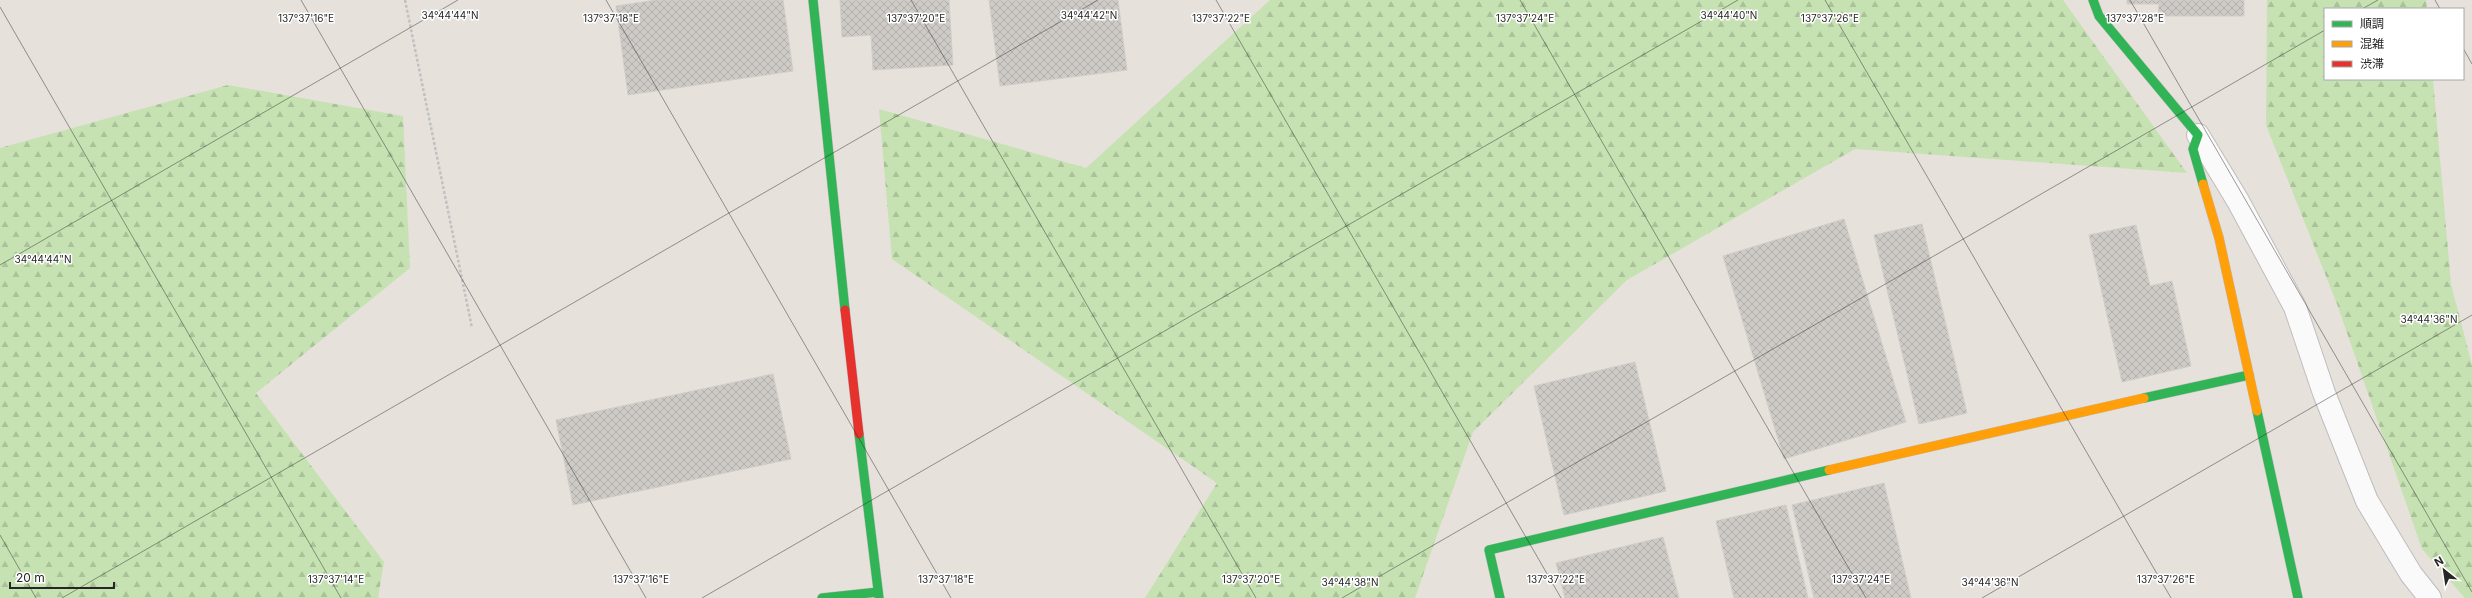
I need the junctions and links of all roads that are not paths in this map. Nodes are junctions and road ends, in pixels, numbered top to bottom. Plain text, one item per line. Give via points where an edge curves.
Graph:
1 (813, 0) edge
2 (2093, 0) edge
3 (2198, 135) junction
4 (2249, 375) junction
5 (879, 595) edge
6 (822, 598) edge
7 (1500, 598) edge
8 (2298, 598) edge
9 (2430, 598) edge

1 - 5 street via 854,393
2 - 3 street via 2100,16
3 - 4 street via 2193,149 2219,238
3 - 9 street via 2238,201 2295,307 2324,393 2367,501 2411,574
4 - 7 street via 2038,421 1489,550
4 - 8 street
5 - 6 street

